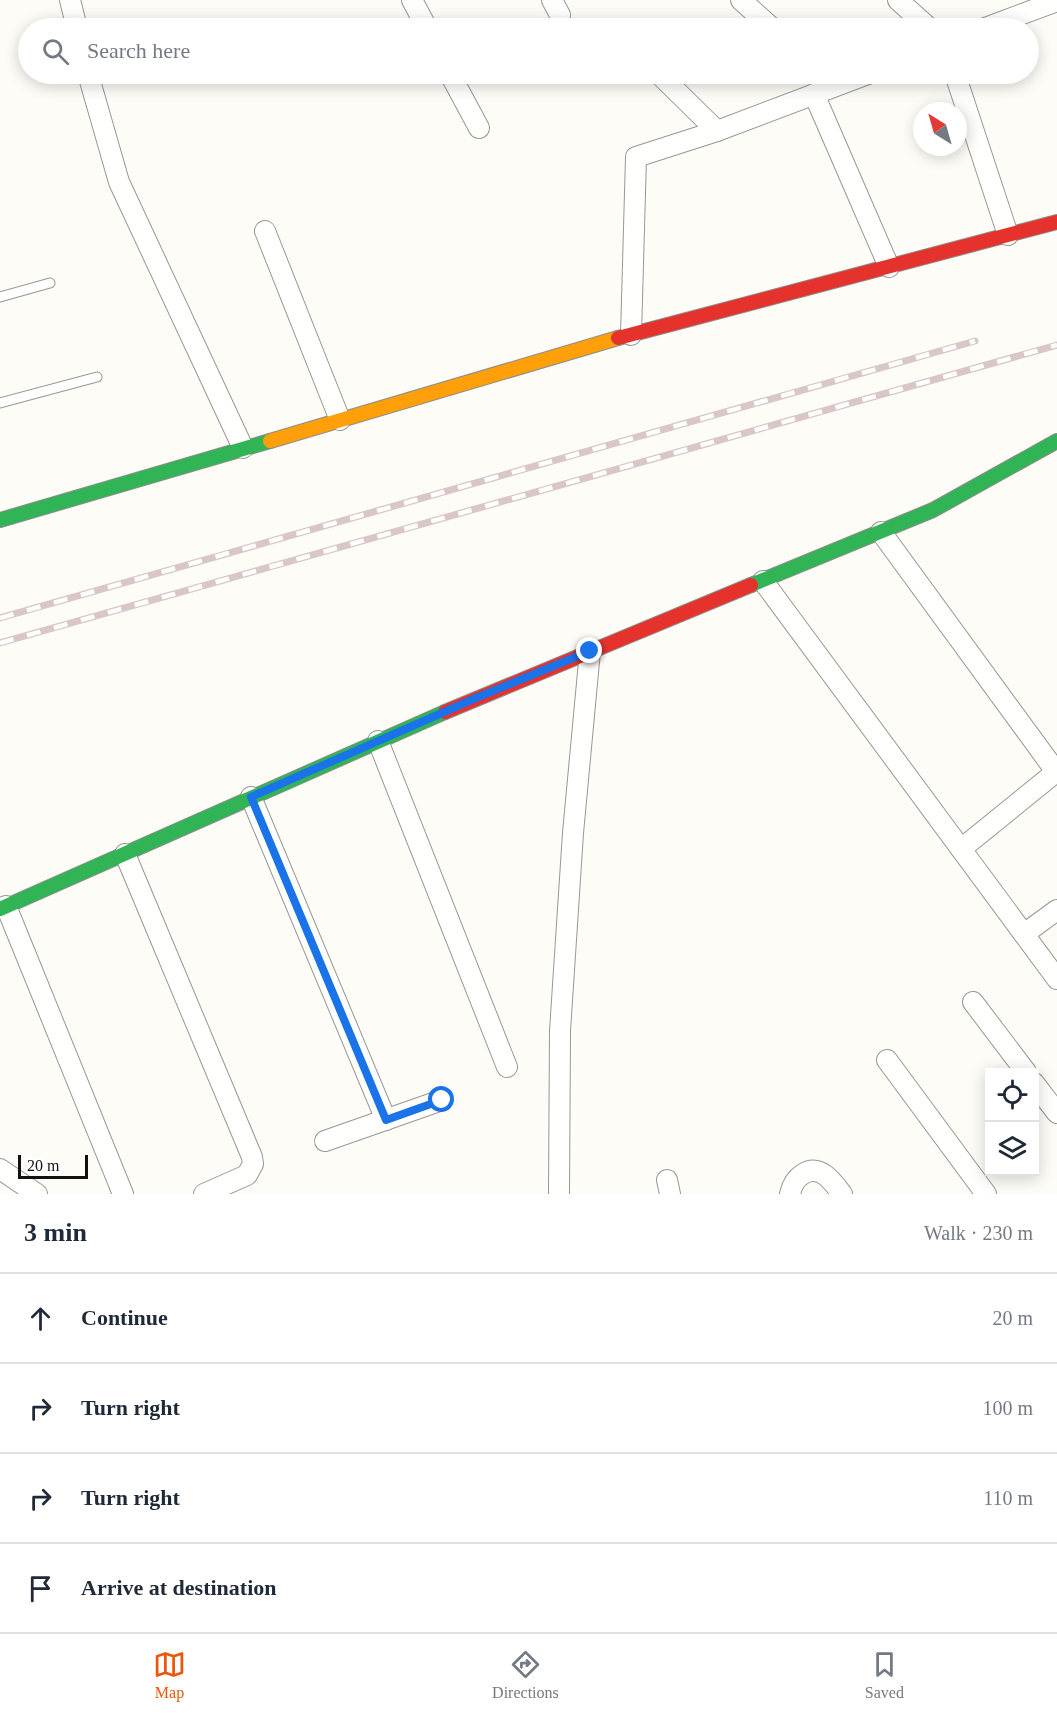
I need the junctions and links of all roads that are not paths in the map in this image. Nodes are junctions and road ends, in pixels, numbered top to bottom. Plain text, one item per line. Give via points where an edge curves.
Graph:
1 (70, 0) edge
2 (412, 0) edge
3 (741, 0) edge
4 (898, 0) edge
5 (1053, 1) edge
6 (74, 18) edge
7 (422, 18) edge
8 (761, 18) edge
9 (918, 18) edge
10 (1010, 18) edge
11 (91, 84) edge
12 (455, 84) edge
13 (669, 84) edge
14 (823, 84) edge
15 (958, 84) edge
16 (814, 94) junction
17 (479, 128) dead end
18 (717, 131) junction
19 (1057, 222) edge
20 (264, 231) dead end
21 (1008, 235) junction
22 (889, 267) junction
23 (50, 283) dead end
24 (0, 297) edge
25 (631, 335) junction
26 (97, 377) dead end
27 (0, 403) edge
28 (340, 420) junction
29 (1057, 441) edge
30 (243, 448) junction
31 (0, 520) edge
32 (881, 532) junction
33 (763, 581) junction
34 (590, 651) junction
35 (378, 741) junction
36 (1056, 772) edge
37 (251, 797) junction
38 (961, 849) junction
39 (125, 854) junction
40 (3, 907) edge
41 (1057, 910) edge
42 (1024, 934) junction
43 (1057, 979) edge
44 (973, 1002) dead end
45 (887, 1059) dead end
46 (507, 1067) dead end
47 (1023, 1068) edge
48 (1039, 1088) edge
49 (442, 1100) dead end
50 (1057, 1113) edge
51 (386, 1120) junction
52 (325, 1141) dead end
53 (0, 1170) edge
54 (37, 1194) edge
55 (123, 1194) edge
56 (204, 1194) edge
57 (559, 1194) edge
58 (790, 1194) edge
59 (842, 1194) edge
60 (986, 1194) edge

1 - 6 street
2 - 7 street
3 - 8 street
4 - 9 street
5 - 10 street
11 - 30 street via 119,182
12 - 17 street
13 - 18 street
14 - 16 street
15 - 21 street
16 - 18 street
16 - 22 street
18 - 25 street via 636,157
19 - 21 street
20 - 28 street
21 - 22 street
22 - 25 street
23 - 24 lane
25 - 28 street
26 - 27 lane
28 - 30 street
29 - 32 street via 933,510
30 - 31 street
32 - 33 street
32 - 36 street
33 - 34 street
33 - 38 street
34 - 35 street
34 - 57 street via 560,1031
35 - 37 street
35 - 46 street
36 - 38 street
37 - 39 street
37 - 51 street
38 - 42 street
39 - 40 street
39 - 56 street via 252,1157 247,1175
40 - 55 street
41 - 42 street
42 - 43 street
44 - 47 street
45 - 60 street
48 - 50 street
49 - 51 street
51 - 52 street
53 - 54 street
58 - 59 street via 797,1178 815,1170 828,1177

